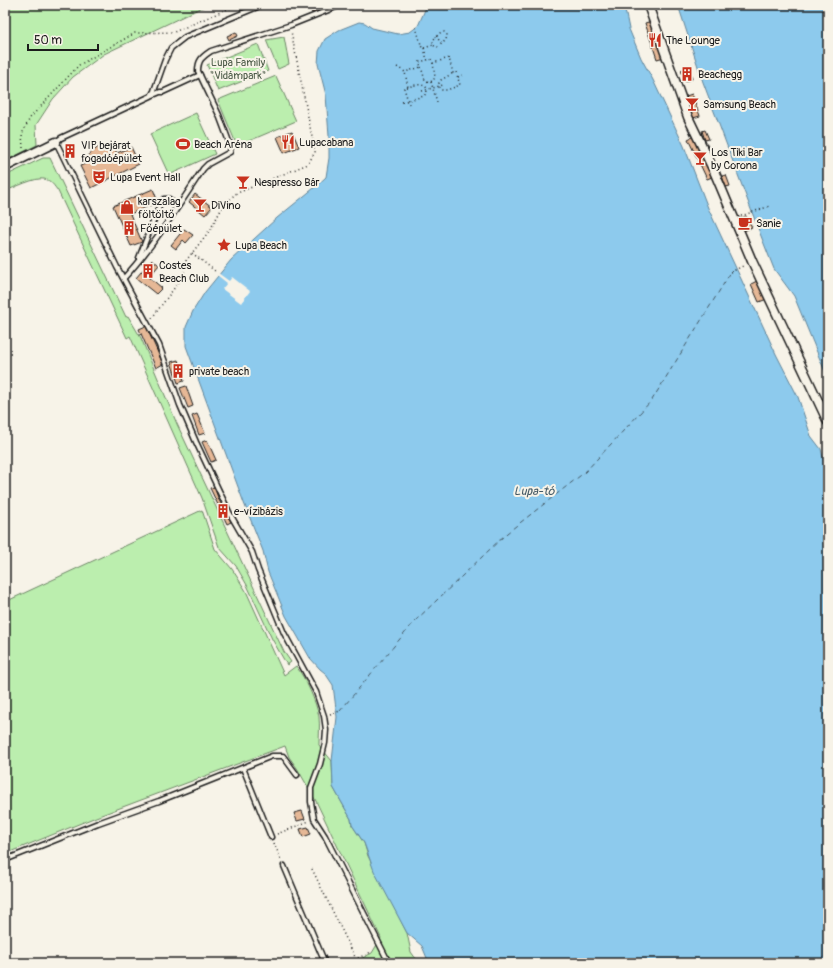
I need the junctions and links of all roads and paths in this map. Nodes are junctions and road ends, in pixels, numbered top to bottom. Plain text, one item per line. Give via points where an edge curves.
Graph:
1 (237, 5) edge
2 (262, 5) edge
3 (341, 5) edge
4 (648, 5) edge
5 (827, 5) edge
6 (291, 25) junction
7 (416, 27) dead end
8 (436, 36) junction
9 (442, 43) junction
10 (433, 45) junction
11 (424, 48) junction
12 (828, 54) edge
13 (427, 60) junction
14 (433, 63) junction
15 (397, 67) dead end
16 (421, 67) junction
17 (405, 72) junction
18 (453, 73) junction
19 (200, 75) junction
20 (463, 75) dead end
21 (458, 77) junction
22 (431, 82) junction
23 (442, 85) dead end
24 (439, 86) junction
25 (408, 87) junction
26 (433, 88) junction
27 (427, 89) junction
28 (422, 91) dead end
29 (150, 96) junction
30 (408, 100) junction
31 (402, 102) dead end
32 (437, 102) dead end
33 (409, 104) dead end
34 (56, 142) junction
35 (23, 158) junction
36 (5, 167) edge
37 (770, 206) dead end
38 (175, 212) junction
39 (734, 219) junction
40 (192, 253) junction
41 (752, 262) junction
42 (138, 263) junction
43 (215, 272) dead end
44 (732, 272) dead end
45 (124, 278) junction
46 (148, 323) junction
47 (828, 422) edge
48 (340, 711) dead end
49 (324, 716) junction
50 (243, 768) junction
51 (297, 775) dead end
52 (314, 819) junction
53 (272, 836) junction
54 (5, 860) edge
55 (284, 866) joint
56 (312, 870) dead end
57 (371, 952) dead end
58 (356, 959) junction
59 (325, 963) edge
60 (347, 963) edge
61 (388, 963) edge

1 - 35 path via 174,32 135,33 79,65 30,118 22,134
2 - 29 lane via 185,37 171,48
3 - 6 lane
4 - 39 street via 688,118
5 - 12 path
6 - 19 lane via 211,51 201,58 198,64
6 - 40 path via 315,152 308,164 234,194
7 - 11 path
8 - 9 path
8 - 9 path via 444,32 447,34 446,40
8 - 10 path via 432,40
9 - 10 path via 436,47
10 - 11 path
11 - 13 path
13 - 14 path via 431,59
13 - 16 path via 419,62
14 - 18 path via 449,58
14 - 22 path via 435,77
15 - 17 path
16 - 17 path
16 - 22 path via 425,80
17 - 25 path
18 - 21 path via 456,72
18 - 24 path via 441,80
19 - 29 lane
19 - 38 lane via 231,147 230,152 203,169
20 - 21 path
21 - 24 path via 460,85 447,90 442,90
22 - 26 path
23 - 24 path
24 - 26 path
25 - 27 path via 418,84 424,85
25 - 30 path via 404,88
26 - 27 path
26 - 32 path
27 - 28 path
27 - 30 path via 424,96
29 - 34 lane
30 - 31 path
30 - 33 path
34 - 35 street
34 - 45 lane
35 - 36 street
37 - 39 path
38 - 42 lane
38 - 42 lane via 176,206 169,199 160,204
39 - 41 street
40 - 43 path
40 - 46 path via 185,262 184,275
41 - 44 path
41 - 47 street
42 - 45 lane
45 - 46 lane
46 - 49 lane via 196,442 230,514 252,552 284,633 316,692
48 - 49 path
49 - 52 lane via 325,743 311,788
50 - 51 lane via 272,756 283,756
50 - 53 lane
50 - 54 lane
52 - 53 path
52 - 61 lane via 329,843
53 - 55 path
55 - 59 lane
56 - 58 path
57 - 58 path
58 - 60 path

